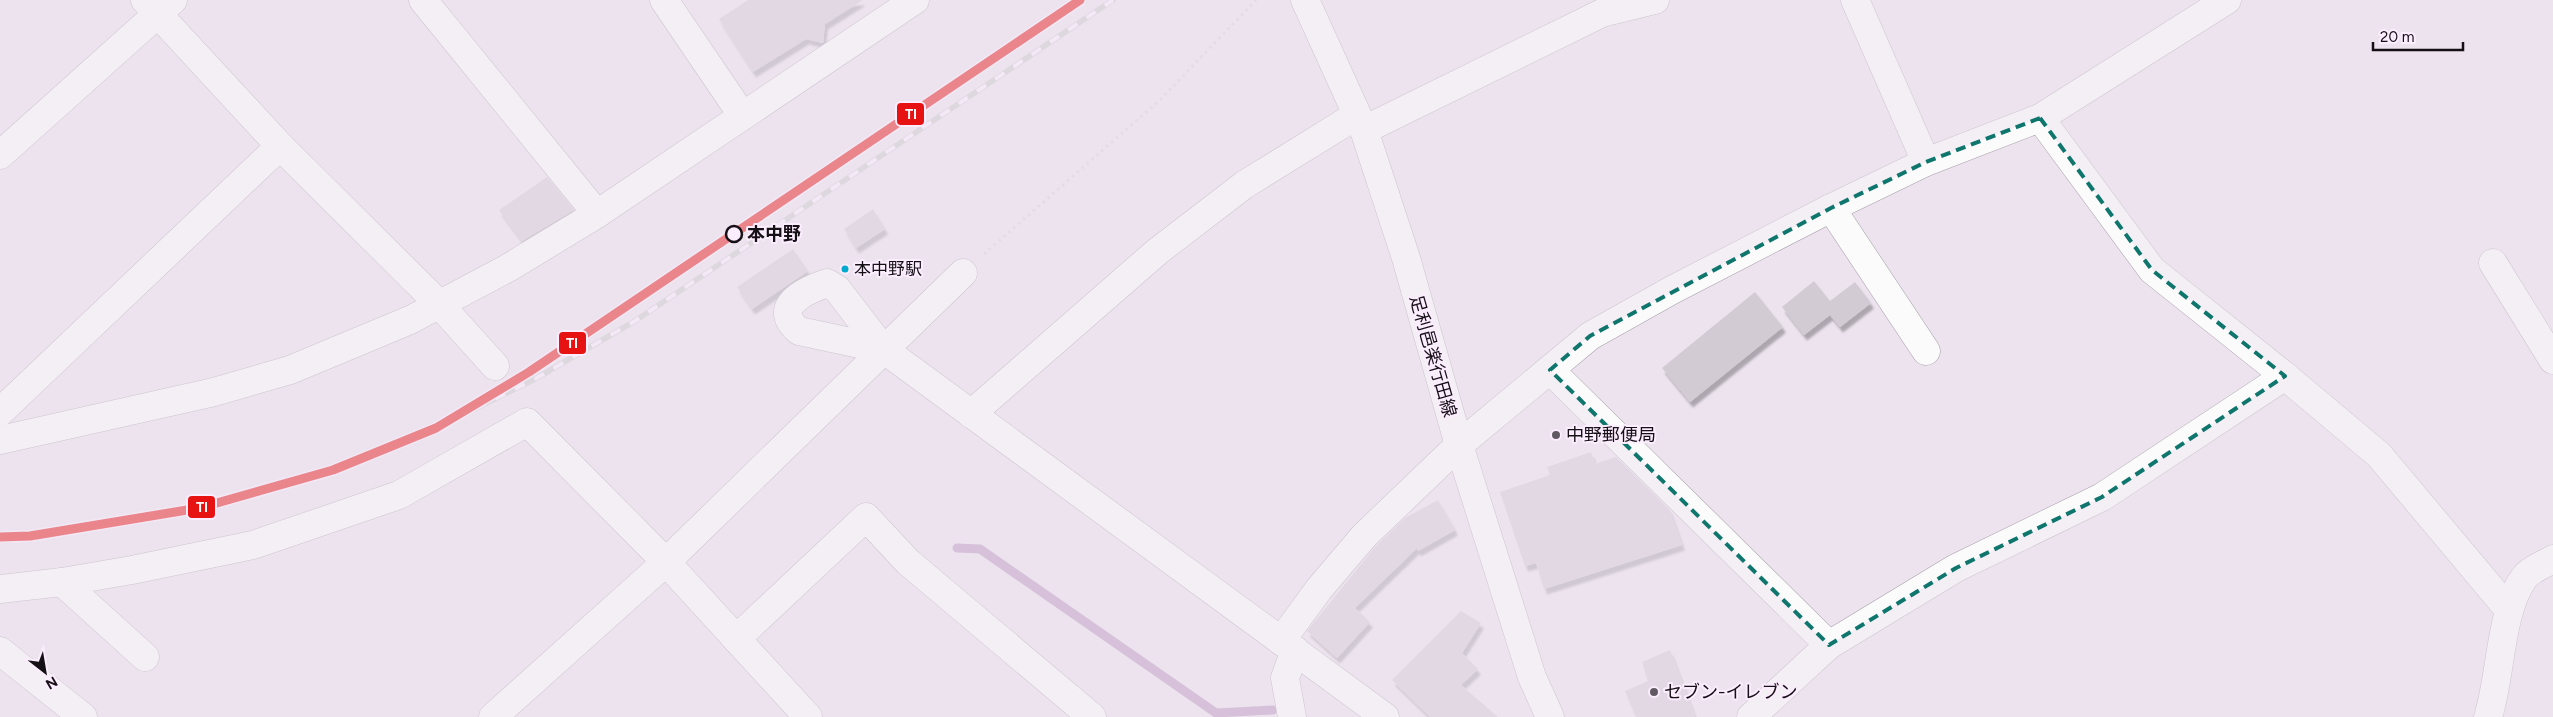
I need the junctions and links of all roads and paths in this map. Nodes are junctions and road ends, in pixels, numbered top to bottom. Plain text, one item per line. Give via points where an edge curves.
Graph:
1 (422, 0) edge
2 (1256, 0) edge
3 (1305, 0) edge
4 (1655, 0) edge
5 (1855, 0) edge
6 (2227, 0) edge
7 (674, 3) edge
8 (900, 4) edge
9 (159, 5) edge
10 (742, 115) junction
11 (2040, 118) junction
12 (1361, 122) junction
13 (280, 146) junction
14 (0, 155) edge
15 (1926, 162) junction
16 (1831, 208) junction
17 (597, 214) junction
18 (2493, 263) dead end
19 (963, 273) joint
20 (438, 304) junction
21 (884, 349) junction
22 (1926, 351) dead end
23 (2553, 360) edge
24 (495, 366) dead end
25 (1550, 370) junction
26 (2285, 376) junction
27 (0, 412) edge
28 (971, 414) junction
29 (0, 440) edge
30 (1459, 445) junction
31 (2553, 559) edge
32 (666, 562) junction
33 (62, 582) junction
34 (0, 589) edge
35 (2509, 610) junction
36 (736, 638) junction
37 (1288, 645) junction
38 (1829, 645) junction
39 (0, 651) edge
40 (145, 657) dead end
41 (83, 717) edge
42 (493, 717) edge
43 (808, 717) edge
44 (1092, 717) edge
45 (1292, 717) edge
46 (1385, 717) edge
47 (1550, 717) edge
48 (1751, 717) edge
49 (2488, 717) edge

1 - 17 street
2 - 19 path via 1160,100
3 - 12 street, 足利邑楽行田線
4 - 12 street via 1602,13
5 - 15 street
6 - 11 street
7 - 10 street
8 - 10 street
9 - 13 street
9 - 14 street
10 - 17 street
11 - 15 street
11 - 26 street via 2152,270
12 - 28 street via 1244,185 1158,251
12 - 30 street, 足利邑楽行田線 via 1406,258
13 - 20 street
13 - 27 street
15 - 16 street
16 - 22 street
16 - 25 street via 1590,336
17 - 20 street via 508,268
18 - 23 street
19 - 21 street
20 - 24 street
20 - 29 street via 410,320 290,370 214,392
21 - 28 street
21 - 32 street
25 - 30 street
25 - 38 street
26 - 35 street via 2379,455
26 - 38 street via 2102,497 1956,568
28 - 37 street
30 - 37 street via 1364,536 1319,589
30 - 47 street, 足利邑楽行田線 via 1532,678
31 - 35 street via 2524,577
32 - 33 street via 527,422 399,495 253,544
32 - 36 street
32 - 42 street
33 - 34 street
33 - 40 street
35 - 49 street
36 - 43 street
36 - 44 street via 866,517 908,562
37 - 45 street via 1285,678
37 - 46 street
38 - 48 street
39 - 41 street

